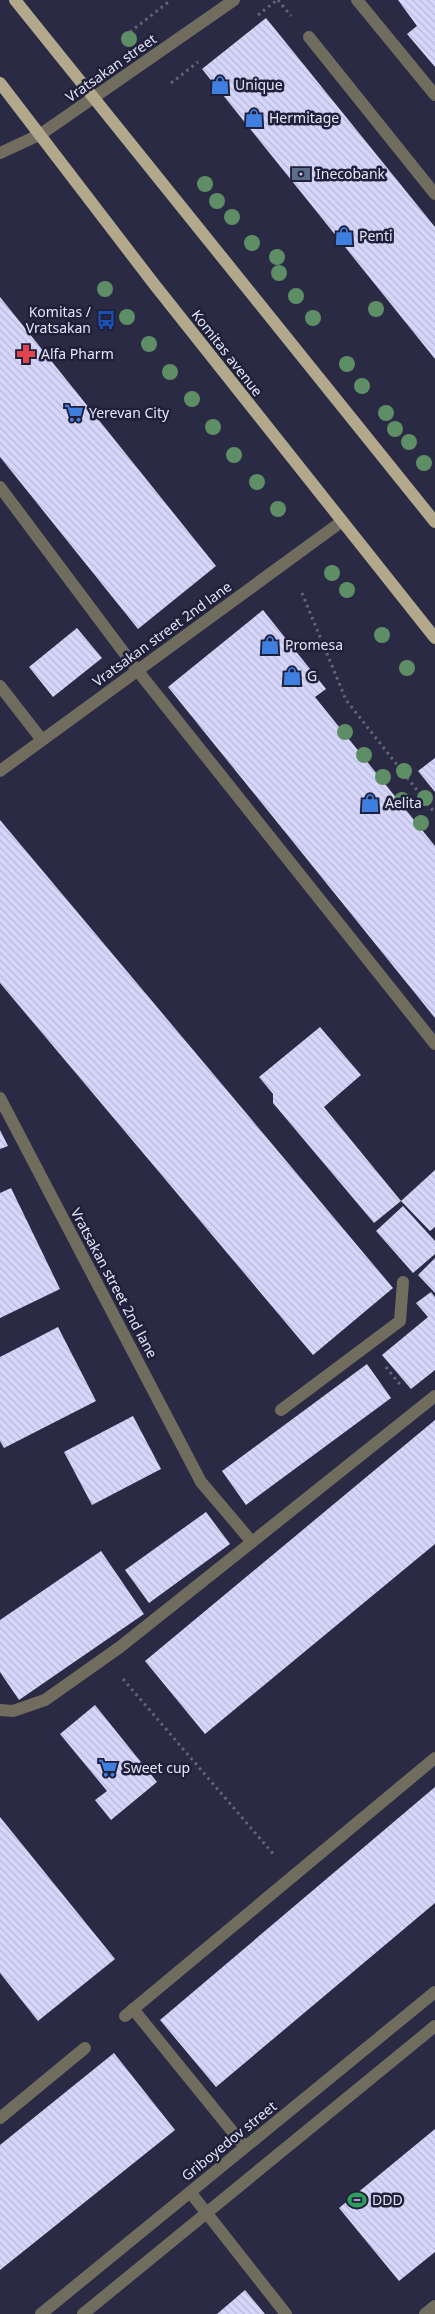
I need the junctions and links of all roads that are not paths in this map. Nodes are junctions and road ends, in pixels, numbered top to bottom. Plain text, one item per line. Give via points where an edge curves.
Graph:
1 (15, 0) edge
2 (234, 0) edge
3 (357, 0) edge
4 (309, 37) dead end
5 (0, 83) edge
6 (435, 95) edge
7 (95, 98) junction
8 (41, 134) junction
9 (0, 153) edge
10 (435, 194) edge
11 (0, 487) edge
12 (341, 522) junction
13 (435, 522) edge
14 (435, 638) edge
15 (138, 670) junction
16 (0, 686) edge
17 (42, 740) junction
18 (0, 771) edge
19 (435, 1044) edge
20 (0, 1098) edge
21 (403, 1282) dead end
22 (435, 1396) edge
23 (281, 1410) dead end
24 (252, 1542) junction
25 (0, 1710) edge
26 (435, 1758) edge
27 (435, 1992) edge
28 (435, 2026) edge
29 (84, 2048) dead end
30 (0, 2118) edge
31 (245, 2147) junction
32 (190, 2192) junction
33 (207, 2213) junction
34 (435, 2306) edge
35 (41, 2314) edge
36 (83, 2314) edge
37 (286, 2314) edge
38 (425, 2314) edge

1 - 7 main road
2 - 7 street, Vratsakan street
3 - 6 street
4 - 10 street
5 - 8 main road, Komitas avenue
7 - 8 street, Vratsakan street
7 - 13 main road
8 - 9 street, Vratsakan street
8 - 12 main road, Komitas avenue
11 - 15 street
12 - 14 main road, Komitas avenue
12 - 15 street, Vratsakan street 2nd lane
15 - 17 street, Vratsakan street 2nd lane
15 - 19 street
16 - 17 street
17 - 18 street, Vratsakan street 2nd lane
20 - 24 street, Vratsakan street 2nd lane via 201,1482
21 - 23 street via 400,1320
22 - 24 street
24 - 25 street via 45,1700 13,1711
26 - 31 street via 129,2013
27 - 31 street, Griboyedov street
28 - 33 street
29 - 30 street
31 - 32 street, Griboyedov street
32 - 33 street
32 - 35 street, Griboyedov street
33 - 36 street
33 - 37 street
34 - 38 street

